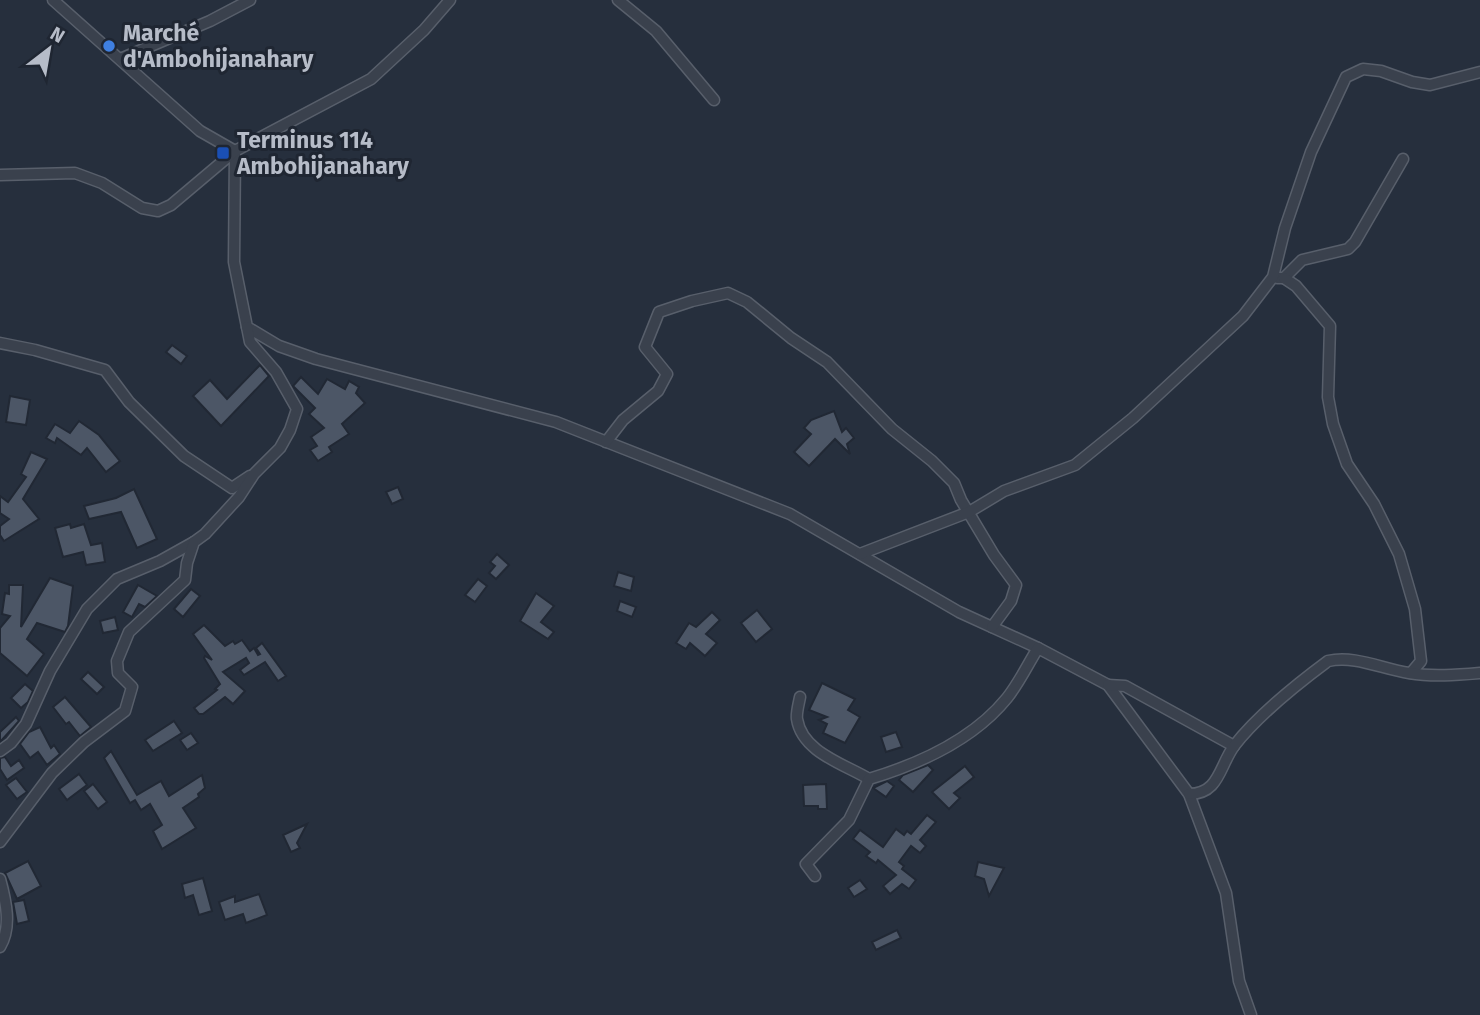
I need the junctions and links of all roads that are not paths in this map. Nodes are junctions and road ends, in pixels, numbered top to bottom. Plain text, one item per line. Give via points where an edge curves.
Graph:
1 (53, 0) edge
2 (250, 0) edge
3 (450, 0) edge
4 (618, 0) edge
5 (120, 59) junction
6 (1480, 72) edge
7 (714, 100) dead end
8 (235, 151) junction
9 (1403, 159) dead end
10 (0, 175) edge
11 (1279, 278) junction
12 (247, 327) junction
13 (0, 342) edge
14 (606, 442) junction
15 (254, 474) junction
16 (969, 512) junction
17 (194, 542) junction
18 (860, 554) junction
19 (992, 627) junction
20 (1038, 648) junction
21 (1411, 673) junction
22 (1480, 673) edge
23 (1108, 685) junction
24 (800, 697) dead end
25 (1234, 746) junction
26 (0, 751) edge
27 (869, 779) junction
28 (1189, 794) junction
29 (0, 842) edge
30 (815, 876) dead end
31 (0, 879) edge
32 (0, 947) edge
33 (1251, 1015) edge

1 - 5 street
2 - 5 street
3 - 8 street via 371,79
4 - 7 street via 656,32
5 - 8 street via 200,131
6 - 11 street via 1430,85 1363,69 1346,77 1311,152 1285,228
8 - 10 street via 158,211 142,208 102,183 75,173
8 - 12 street via 234,262
9 - 11 street via 1348,249 1302,260
11 - 16 street via 1133,418 1075,465 1004,491
11 - 21 street via 1296,286 1330,326 1328,397 1333,424 1346,464 1374,504 1399,554 1415,609 1421,661
12 - 14 street via 279,346 316,359 556,422
12 - 15 street via 250,342 276,372 297,409 280,448
13 - 15 street via 105,370 129,402 184,456 232,488
14 - 16 street via 623,420 658,391 667,374 645,347 659,312 728,293 827,362 891,429 954,483
14 - 18 street via 790,514
15 - 17 street via 239,497
16 - 18 street
16 - 19 street via 1016,585 1011,601
17 - 26 street via 117,579 87,609 50,671 26,724
17 - 29 street via 185,580 129,632 117,661 118,673 132,687 125,711 52,773
18 - 19 street
19 - 20 street
20 - 23 street
20 - 27 street via 1007,698 973,731 898,770
21 - 22 street
21 - 25 street via 1342,658 1328,661
23 - 25 street via 1125,686
23 - 28 street
24 - 27 street via 796,719 807,742
25 - 28 street via 1210,788
27 - 30 street via 849,820 806,864
28 - 33 street via 1226,893 1239,981
31 - 32 street via 8,915

